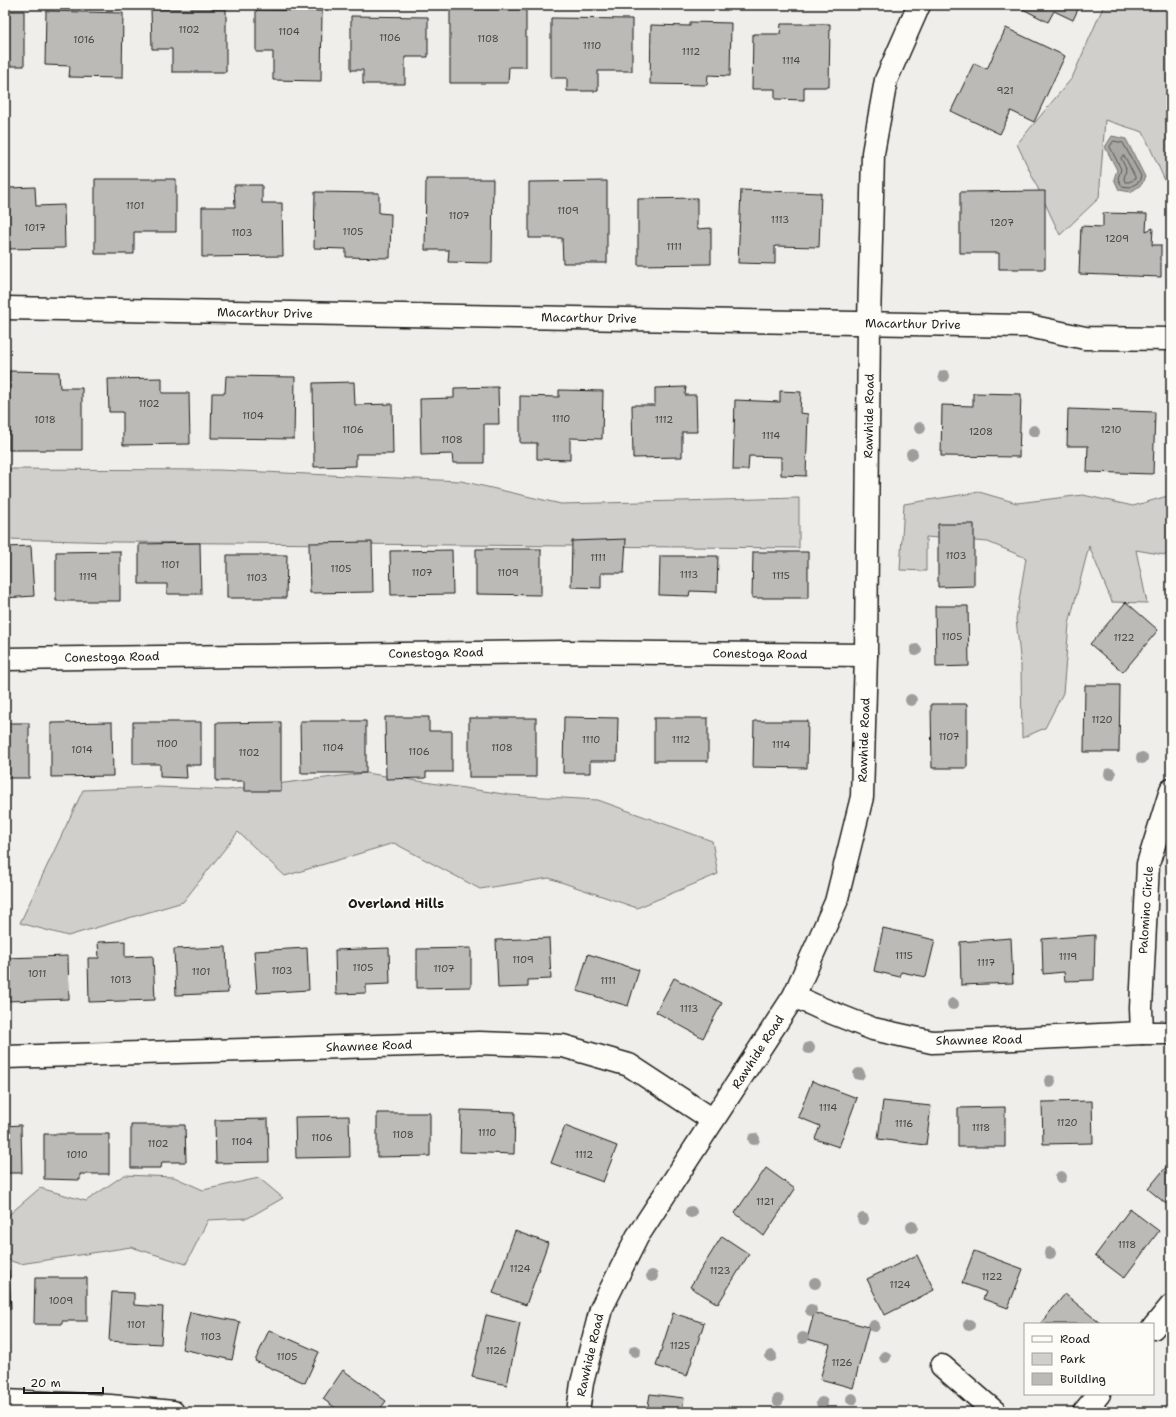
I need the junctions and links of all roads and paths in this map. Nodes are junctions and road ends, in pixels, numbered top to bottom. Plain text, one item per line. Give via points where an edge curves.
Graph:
1 (919, 5) edge
2 (5, 308) edge
3 (870, 323) junction
4 (1171, 339) edge
5 (866, 656) junction
6 (5, 659) edge
7 (1171, 790) edge
8 (794, 996) junction
9 (1142, 1033) junction
10 (1171, 1033) edge
11 (5, 1057) edge
12 (713, 1120) junction
13 (1171, 1306) edge
14 (1154, 1327) edge
15 (942, 1366) dead end
16 (1098, 1395) edge
17 (5, 1401) edge
18 (173, 1412) edge
19 (578, 1412) edge
20 (995, 1412) edge
21 (1084, 1412) edge

1 - 3 street, Rawhide Road via 886,80 873,153
2 - 3 street, Macarthur Drive
3 - 4 street, Macarthur Drive via 1029,326 1085,338
3 - 5 street, Rawhide Road
5 - 6 street, Conestoga Road via 562,652
5 - 8 street, Rawhide Road via 862,797 836,902
7 - 9 street, Palomino Circle via 1148,864
8 - 9 street, Shawnee Road via 873,1029 932,1042
8 - 12 street, Rawhide Road
9 - 10 street, Shawnee Road
11 - 12 street, Shawnee Road via 478,1043 563,1046 629,1065
12 - 19 street, Rawhide Road via 637,1237 601,1309 582,1383
13 - 14 street
15 - 20 street
16 - 21 street
17 - 18 street

